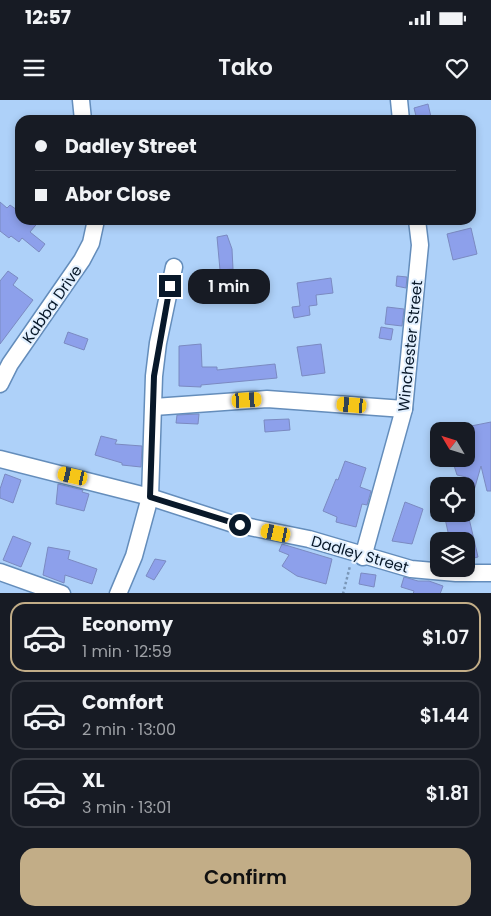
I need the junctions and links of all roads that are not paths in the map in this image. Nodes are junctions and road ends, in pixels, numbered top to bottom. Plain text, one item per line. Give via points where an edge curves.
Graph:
1 (81, 100) edge
2 (399, 100) edge
3 (82, 115) edge
4 (400, 115) edge
5 (95, 225) edge
6 (418, 225) edge
7 (174, 267) dead end
8 (5, 361) edge
9 (0, 384) edge
10 (154, 407) junction
11 (404, 409) junction
12 (0, 459) edge
13 (150, 497) junction
14 (358, 555) junction
15 (0, 572) edge
16 (491, 573) edge
17 (59, 593) edge
18 (118, 593) edge

1 - 3 street
2 - 4 street
5 - 8 street, Kabba Drive via 91,243 82,260
6 - 11 street, Winchester Street via 420,245
7 - 10 street via 158,344
8 - 9 street, Kabba Drive
10 - 11 street via 267,399
10 - 13 street
11 - 14 street, Winchester Street
12 - 13 street, Dadley Street
13 - 14 street, Dadley Street via 230,523 309,539
13 - 18 street via 134,556
14 - 16 street, Dadley Street via 431,572
15 - 17 street

